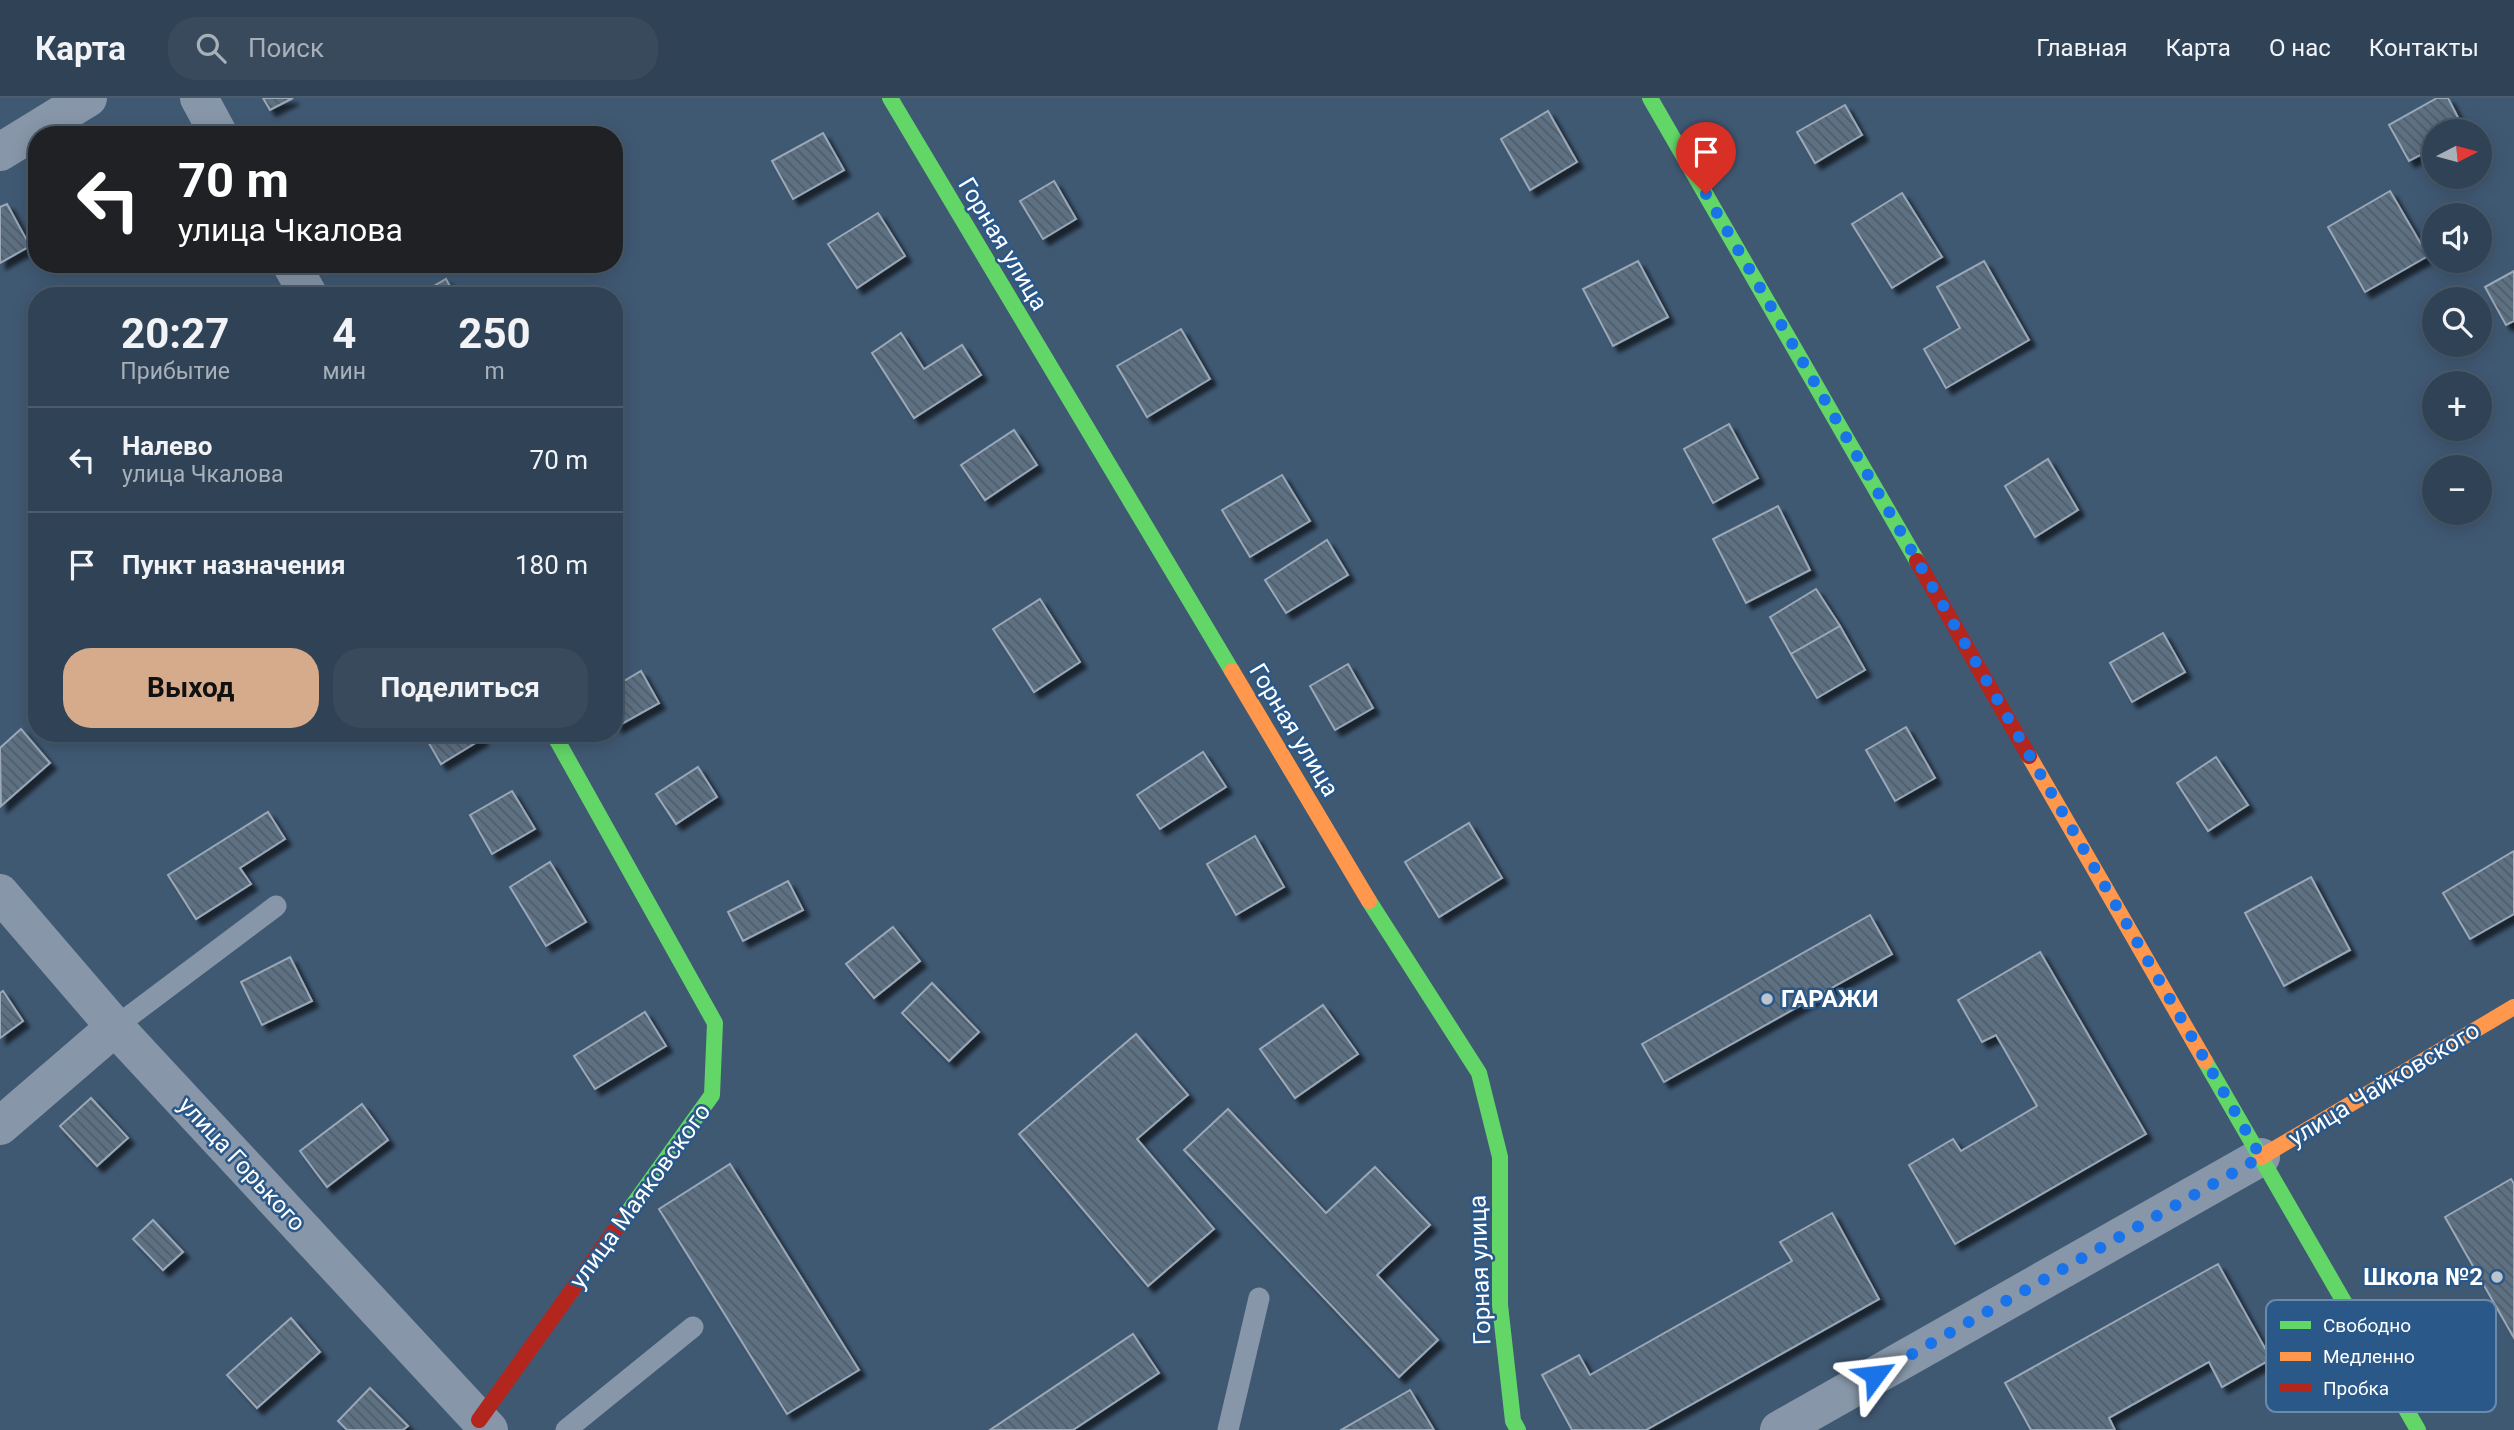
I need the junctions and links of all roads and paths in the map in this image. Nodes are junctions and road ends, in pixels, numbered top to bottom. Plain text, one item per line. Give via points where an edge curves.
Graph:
1 (88, 98) edge
2 (199, 98) edge
3 (890, 98) edge
4 (1650, 98) edge
5 (42, 126) edge
6 (214, 126) edge
7 (28, 135) edge
8 (0, 152) edge
9 (558, 742) edge
10 (0, 893) edge
11 (276, 906) dead end
12 (2514, 1007) edge
13 (115, 1027) junction
14 (0, 1126) edge
15 (2261, 1157) junction
16 (1259, 1298) dead end
17 (2343, 1300) edge
18 (693, 1327) dead end
19 (2408, 1412) edge
20 (484, 1425) edge
21 (566, 1430) edge
22 (1228, 1430) edge
23 (1518, 1430) edge
24 (1779, 1430) edge
25 (2418, 1430) edge

1 - 5 street
2 - 6 street
3 - 23 street, Горная улица via 1367,897 1479,1073 1500,1157 1500,1305 1513,1421
4 - 15 street
7 - 8 street
9 - 20 street, улица Маяковского via 715,1024 712,1095
10 - 13 street, улица Горького
11 - 13 lane
12 - 15 street, улица Чайковского
13 - 14 street
13 - 20 street, улица Горького
15 - 17 street
15 - 24 street, улица Чайковского
16 - 22 lane
18 - 21 lane
19 - 25 street

